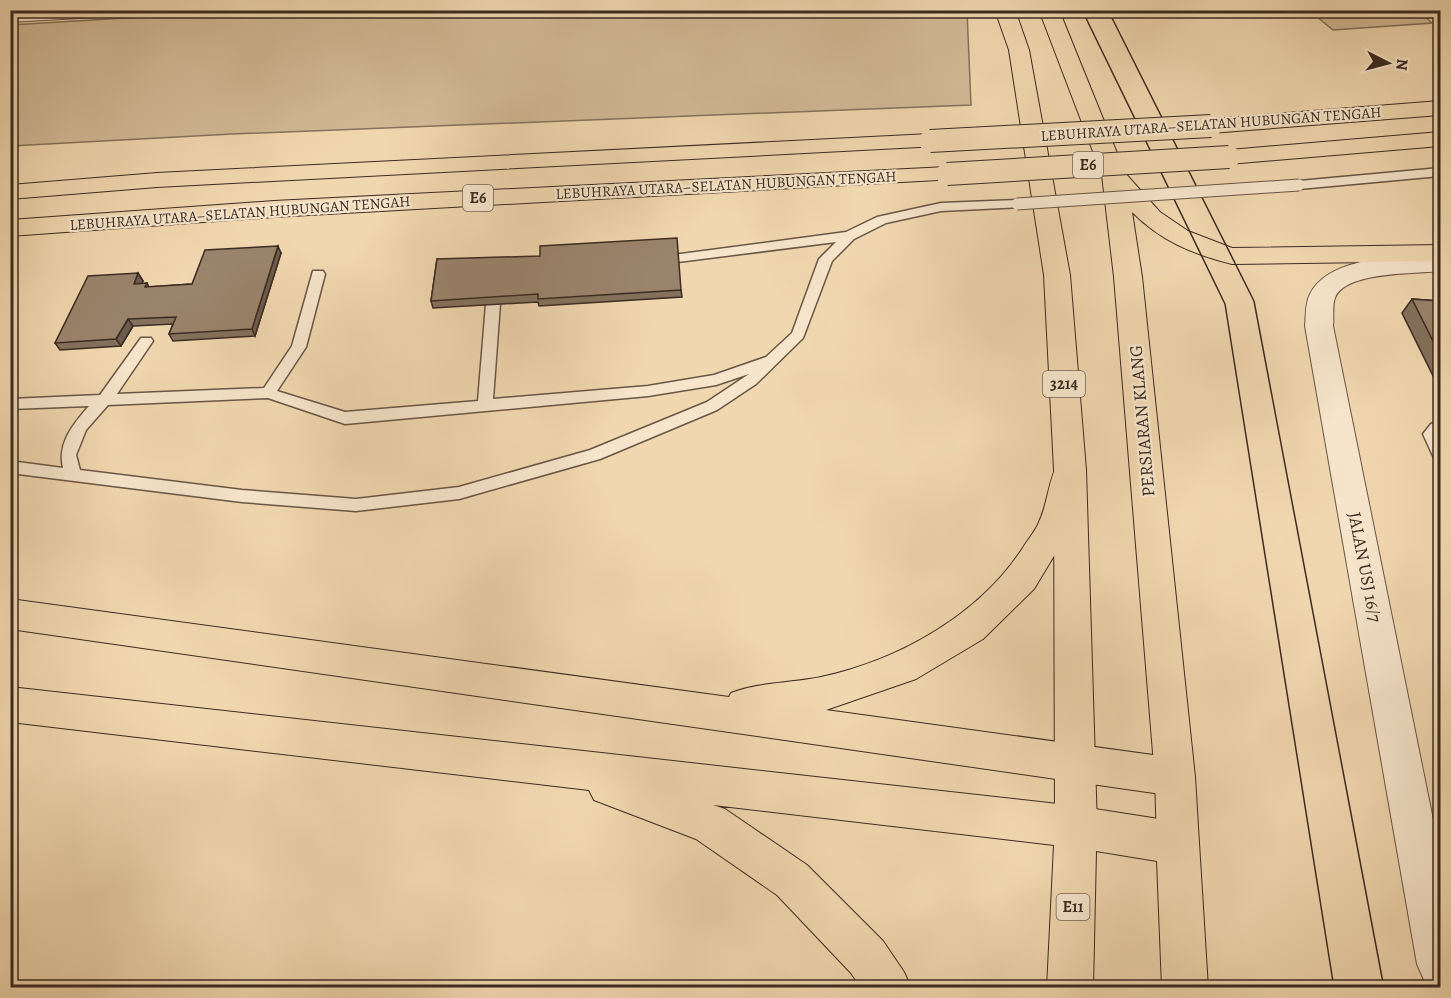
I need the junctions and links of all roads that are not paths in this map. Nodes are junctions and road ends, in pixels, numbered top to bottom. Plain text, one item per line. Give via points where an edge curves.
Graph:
1 (114, 10) edge
2 (1005, 10) edge
3 (1049, 10) edge
4 (10, 16) edge
5 (1440, 108) edge
6 (1440, 140) edge
7 (1440, 172) edge
8 (1114, 175) junction
9 (10, 192) edge
10 (10, 228) edge
11 (849, 236) junction
12 (1440, 253) edge
13 (678, 258) edge
14 (1440, 263) edge
15 (318, 274) dead end
16 (493, 304) edge
17 (147, 341) dead end
18 (775, 358) junction
19 (268, 393) junction
20 (106, 398) junction
21 (10, 404) edge
22 (485, 405) junction
23 (1440, 427) edge
24 (1440, 454) edge
25 (10, 467) edge
26 (1070, 471) junction
27 (73, 474) junction
28 (10, 614) edge
29 (644, 701) junction
30 (10, 705) edge
31 (1076, 763) junction
32 (562, 769) junction
33 (1175, 777) junction
34 (1076, 827) junction
35 (1178, 843) junction
36 (1440, 964) edge
37 (888, 987) edge
38 (1070, 987) edge
39 (1185, 987) edge

1 - 4 street
2 - 26 main road, 3214 via 1019,50 1057,275
3 - 8 main road, PERSIARAN KLANG
5 - 9 main road, LEBUHRAYA UTARA–SELATAN HUBUNGAN TENGAH / E6, bridge via 1211,126 158,180
6 - 10 main road, LEBUHRAYA UTARA–SELATAN HUBUNGAN TENGAH / E6, bridge via 947,174 274,209
7 - 11 lane, bridge via 1299,185 941,207 882,220
8 - 12 main road via 1152,219 1186,242 1208,251 1232,256
8 - 33 main road, PERSIARAN KLANG via 1128,277
11 - 13 lane
11 - 18 lane via 826,259 798,335
14 - 36 street, JALAN USJ 16/7 via 1366,270 1333,281 1322,295 1319,326
15 - 19 lane via 299,347
16 - 22 lane
17 - 20 lane
18 - 22 lane via 727,376 648,391
18 - 27 lane via 712,406 594,456 459,493 356,504 242,496
19 - 20 lane
19 - 22 lane via 345,418
20 - 21 lane
20 - 27 lane via 79,427 68,456
23 - 24 lane via 1431,434
25 - 27 lane
26 - 29 main road via 1055,526 1022,579 970,628 903,667 822,694 734,706
26 - 31 main road, 3214
28 - 29 main road
29 - 31 main road
30 - 32 main road
31 - 33 main road
31 - 34 main road, 3214
32 - 34 main road
32 - 37 main road via 710,824 792,880 867,957
33 - 35 main road, PERSIARAN KLANG
34 - 35 main road
34 - 38 main road, E11
35 - 39 main road, PERSIARAN KLANG

